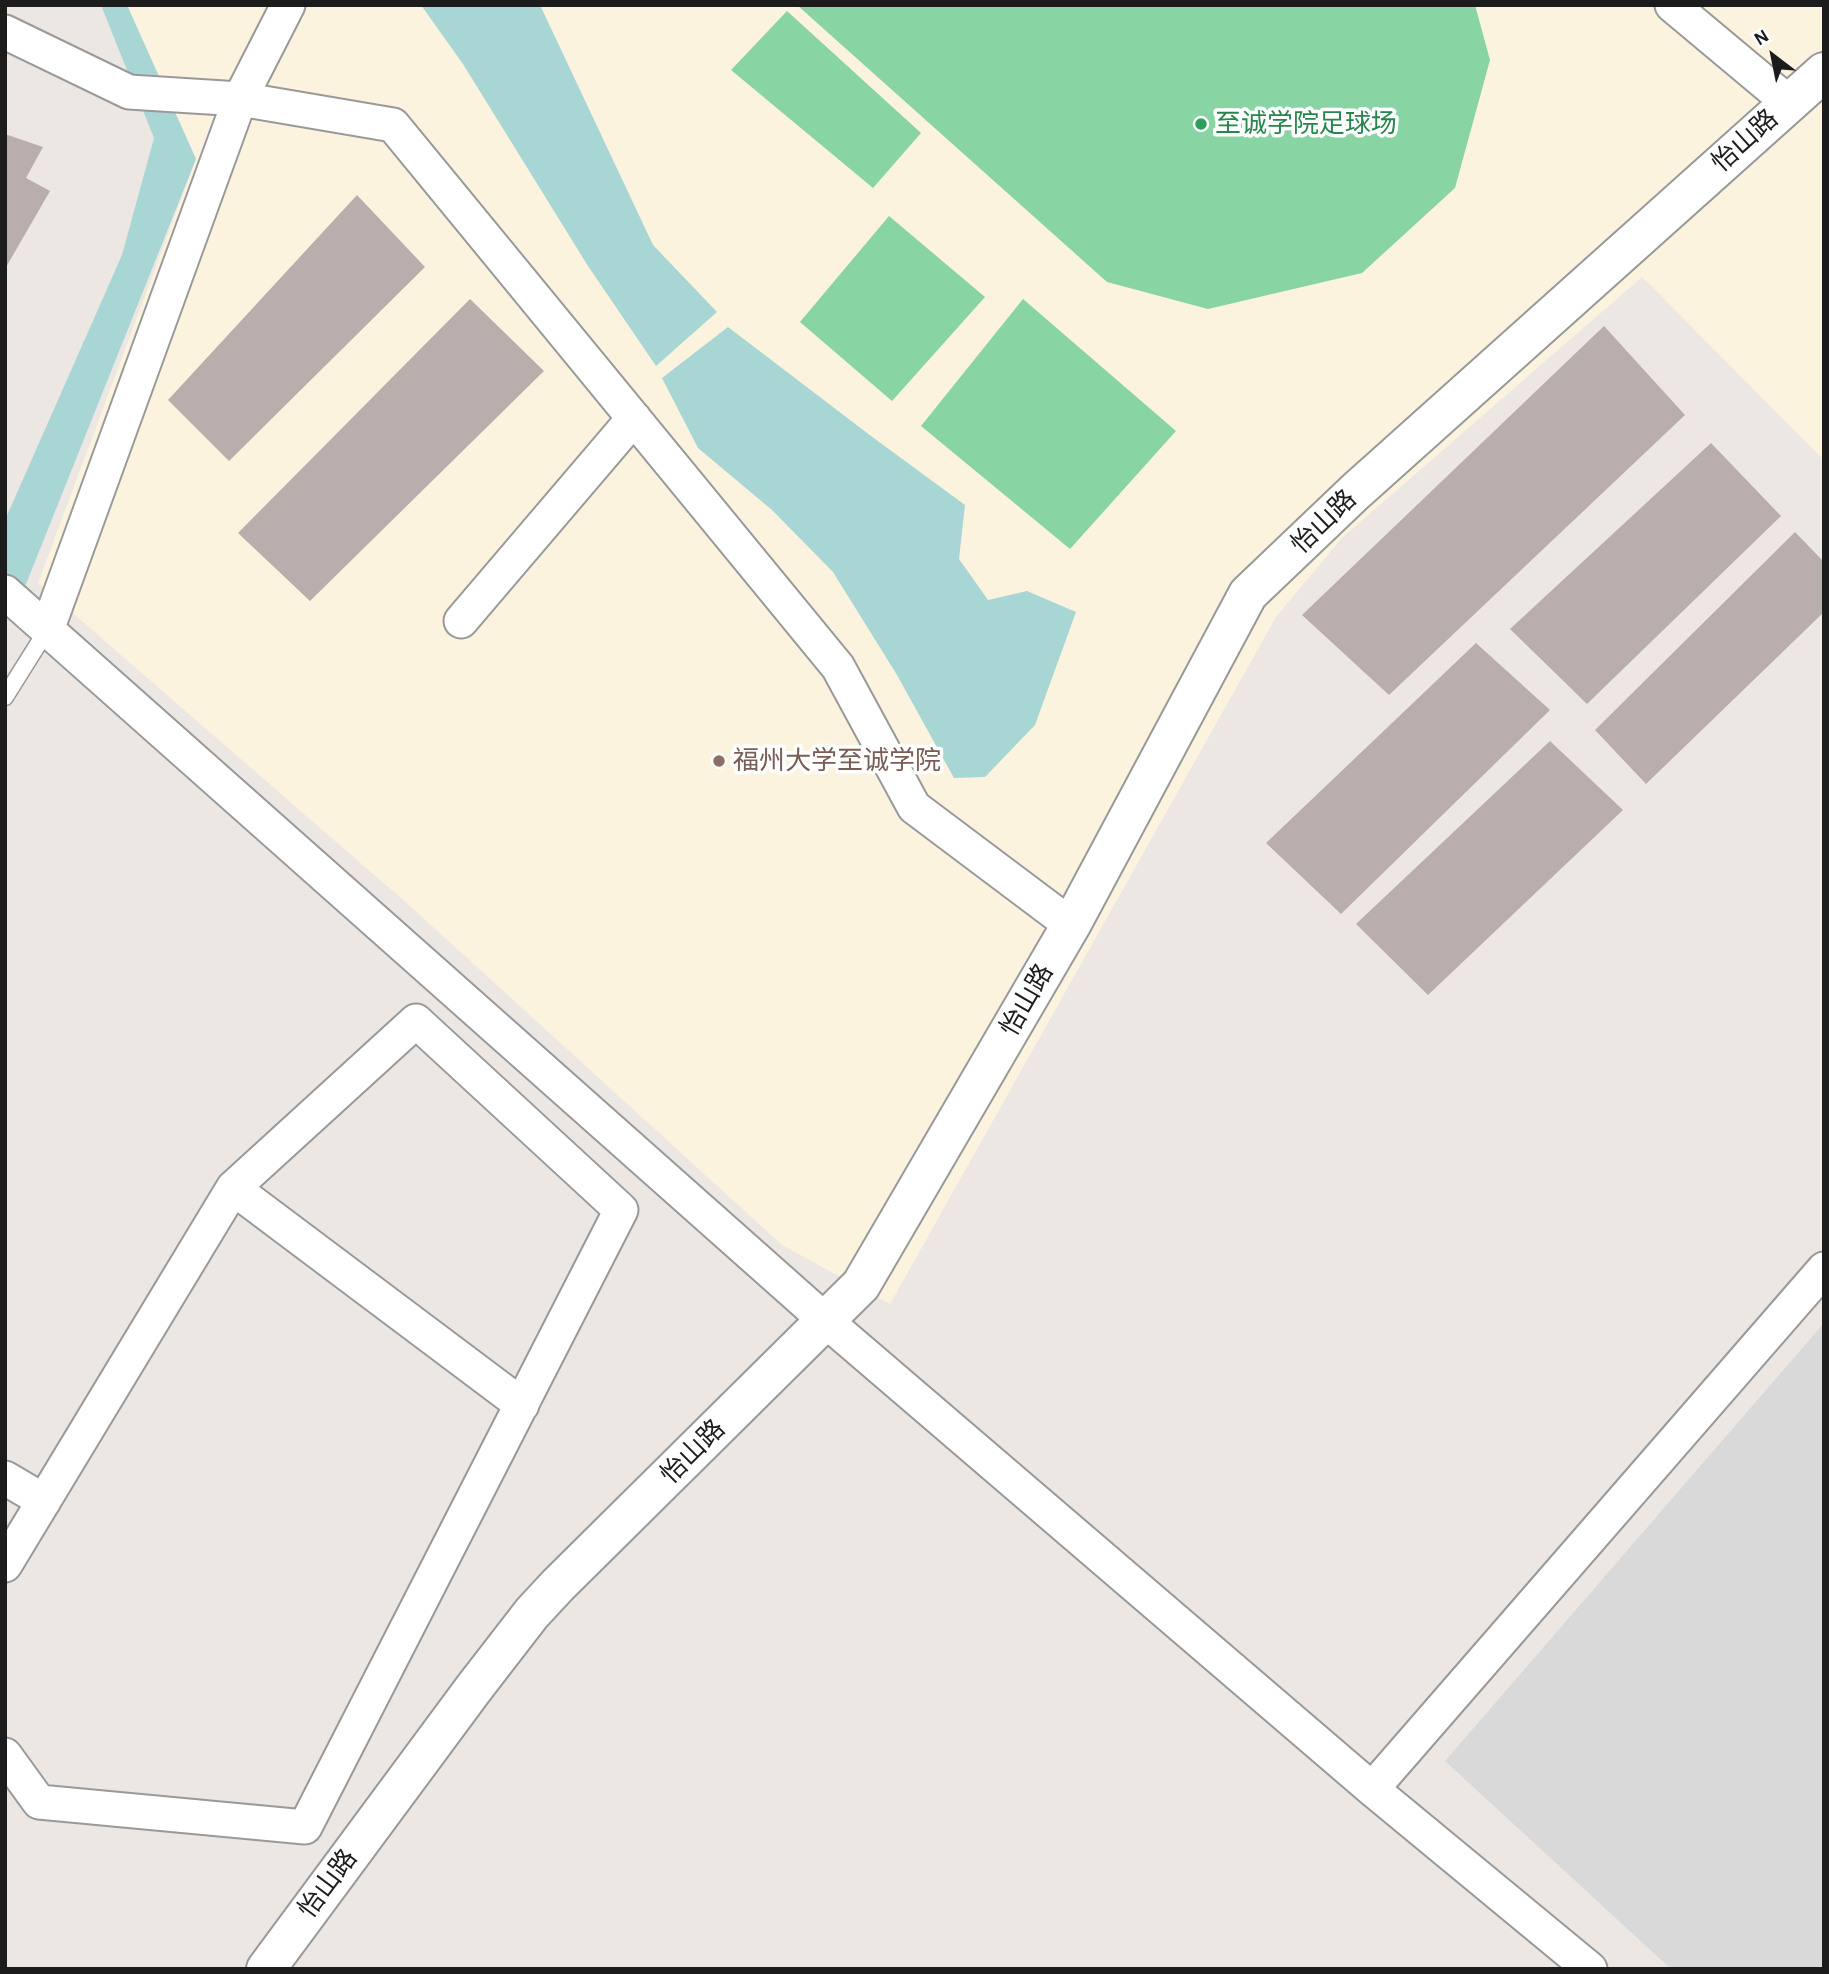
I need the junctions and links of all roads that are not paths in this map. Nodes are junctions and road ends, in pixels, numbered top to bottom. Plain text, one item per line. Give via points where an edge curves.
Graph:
1 (288, 5) edge
2 (1672, 5) edge
3 (5, 32) edge
4 (1824, 72) edge
5 (240, 99) junction
6 (1788, 102) junction
7 (634, 418) junction
8 (27, 611) edge
9 (461, 621) dead end
10 (5, 697) edge
11 (1071, 925) junction
12 (233, 1188) junction
13 (1824, 1269) edge
14 (826, 1321) junction
15 (522, 1405) junction
16 (5, 1478) edge
17 (44, 1502) junction
18 (5, 1565) edge
19 (5, 1755) edge
20 (1372, 1789) junction
21 (266, 1969) edge
22 (1590, 1969) edge

1 - 5 street
2 - 6 street
3 - 5 street via 129,92
4 - 6 street, 怡山路
5 - 7 street via 393,125
5 - 8 street
6 - 11 street, 怡山路 via 1248,594
7 - 9 street
7 - 11 street via 838,667 914,807
8 - 10 lane
8 - 14 street
11 - 14 street, 怡山路 via 861,1285
12 - 15 street
12 - 15 street via 416,1021 621,1210
12 - 17 street
13 - 20 street
14 - 20 street
14 - 21 street, 怡山路 via 532,1613
15 - 19 street via 305,1827 39,1802
16 - 17 street
17 - 18 street
20 - 22 street

